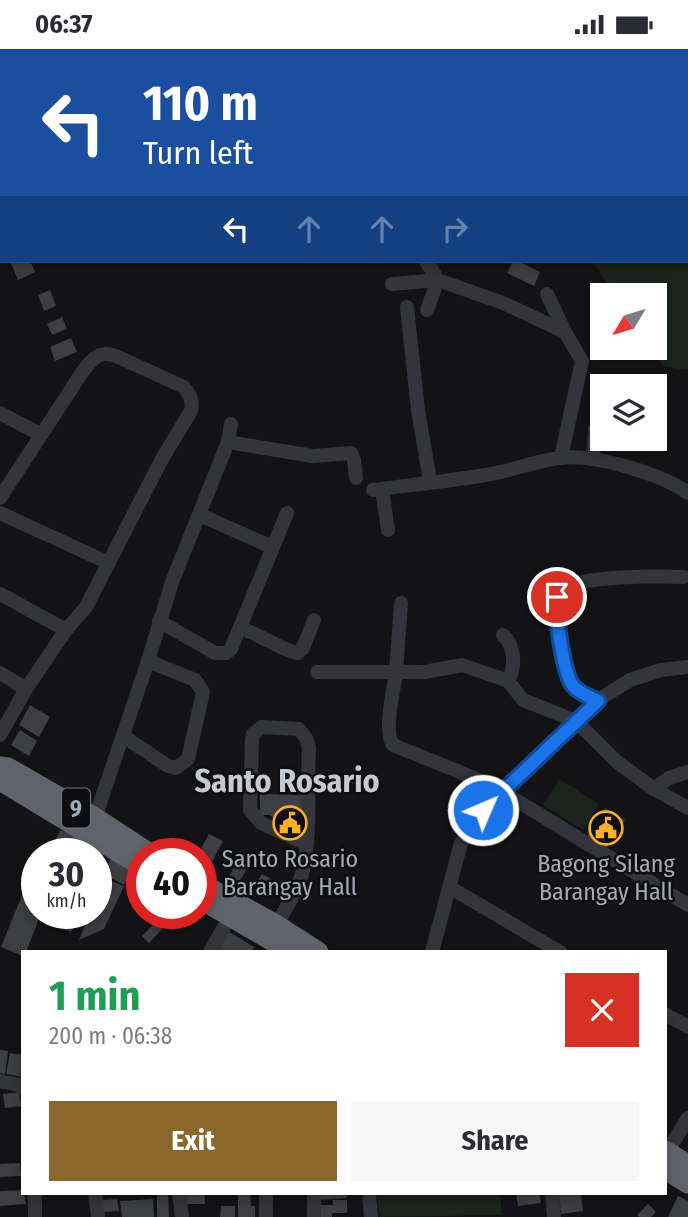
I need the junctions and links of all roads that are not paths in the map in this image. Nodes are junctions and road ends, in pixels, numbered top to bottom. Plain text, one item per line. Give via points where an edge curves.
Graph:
1 (427, 263) edge
2 (438, 280) junction
3 (392, 284) dead end
4 (547, 295) dead end
5 (407, 307) dead end
6 (427, 310) dead end
7 (565, 332) junction
8 (0, 413) edge
9 (231, 424) dead end
10 (40, 434) junction
11 (228, 442) junction
12 (594, 451) edge
13 (561, 457) junction
14 (593, 459) junction
15 (356, 478) dead end
16 (430, 481) junction
17 (688, 493) edge
18 (0, 498) edge
19 (287, 513) dead end
20 (200, 515) junction
21 (1, 516) edge
22 (388, 530) dead end
23 (272, 547) junction
24 (109, 563) junction
25 (684, 576) dead end
26 (0, 594) edge
27 (401, 603) dead end
28 (314, 620) dead end
29 (159, 621) junction
30 (240, 627) junction
31 (65, 630) junction
32 (503, 635) dead end
33 (148, 661) junction
34 (688, 667) edge
35 (317, 672) dead end
36 (397, 672) junction
37 (0, 673) edge
38 (508, 681) junction
39 (26, 689) junction
40 (598, 701) junction
41 (576, 721) junction
42 (0, 735) edge
43 (123, 736) junction
44 (0, 767) edge
45 (688, 772) edge
46 (0, 780) edge
47 (654, 789) junction
48 (501, 791) junction
49 (688, 809) edge
50 (95, 818) junction
51 (126, 838) edge
52 (306, 844) junction
53 (126, 856) edge
54 (449, 887) junction
55 (217, 897) edge
56 (217, 905) edge
57 (688, 905) edge
58 (234, 910) junction
59 (276, 925) junction
60 (211, 950) edge
61 (289, 950) edge
62 (315, 950) edge
63 (433, 950) edge
64 (557, 950) edge
65 (667, 1015) edge
66 (688, 1027) edge
67 (0, 1081) edge
68 (21, 1088) edge
69 (688, 1118) edge
70 (667, 1155) edge
71 (667, 1157) edge
72 (667, 1158) edge
73 (688, 1165) edge
74 (688, 1183) edge
75 (34, 1195) edge
76 (95, 1195) edge
77 (179, 1195) edge
78 (266, 1195) edge
79 (314, 1195) edge
80 (369, 1195) edge
81 (552, 1195) edge
82 (36, 1217) edge
83 (98, 1217) edge
84 (181, 1217) edge
85 (266, 1217) edge
86 (314, 1217) edge
87 (371, 1217) edge
88 (554, 1217) edge

1 - 2 street
2 - 3 street
2 - 6 street
2 - 7 street
4 - 7 street
5 - 16 street
7 - 13 street via 582,361
8 - 10 street
9 - 11 street
10 - 18 street
10 - 24 street via 83,370 99,355 116,356 184,387 190,395 191,411
11 - 15 street via 313,456 351,453
11 - 20 street
12 - 14 street
13 - 14 street
13 - 16 street via 487,475
14 - 17 street via 659,477
16 - 22 street via 378,489
19 - 23 street
20 - 23 street
20 - 29 street
21 - 24 street
23 - 30 street
24 - 31 street via 86,607
25 - 40 street via 624,577 561,590 556,608 568,676 580,692
26 - 31 street
27 - 36 street
28 - 30 street via 297,653
29 - 30 street via 221,655 231,649
29 - 33 street
31 - 39 street
32 - 38 street via 513,653
33 - 43 street
33 - 43 street via 195,680 203,692 188,759 176,768 168,766
34 - 40 street via 630,680
35 - 36 street
36 - 38 street via 462,665
36 - 48 street via 388,729 393,745
37 - 39 street
38 - 41 street via 528,704
39 - 42 street
40 - 41 street
41 - 47 street via 615,761
41 - 48 street
43 - 50 street
44 - 50 highway, 9
45 - 47 street
46 - 53 highway, 9
47 - 49 street
48 - 54 street via 461,843
48 - 57 street
50 - 51 highway, 9
52 - 52 street via 306,738 299,729 262,727 252,740 250,810 261,823
52 - 59 street via 303,871
54 - 63 street
54 - 64 street
55 - 58 highway
56 - 58 highway
58 - 59 highway
58 - 60 street
58 - 61 highway
59 - 62 highway
65 - 66 street
67 - 68 street
69 - 70 street
71 - 73 highway
72 - 74 highway
75 - 82 street
76 - 83 street
77 - 84 street
78 - 85 street
79 - 86 street
80 - 87 street
81 - 88 street

